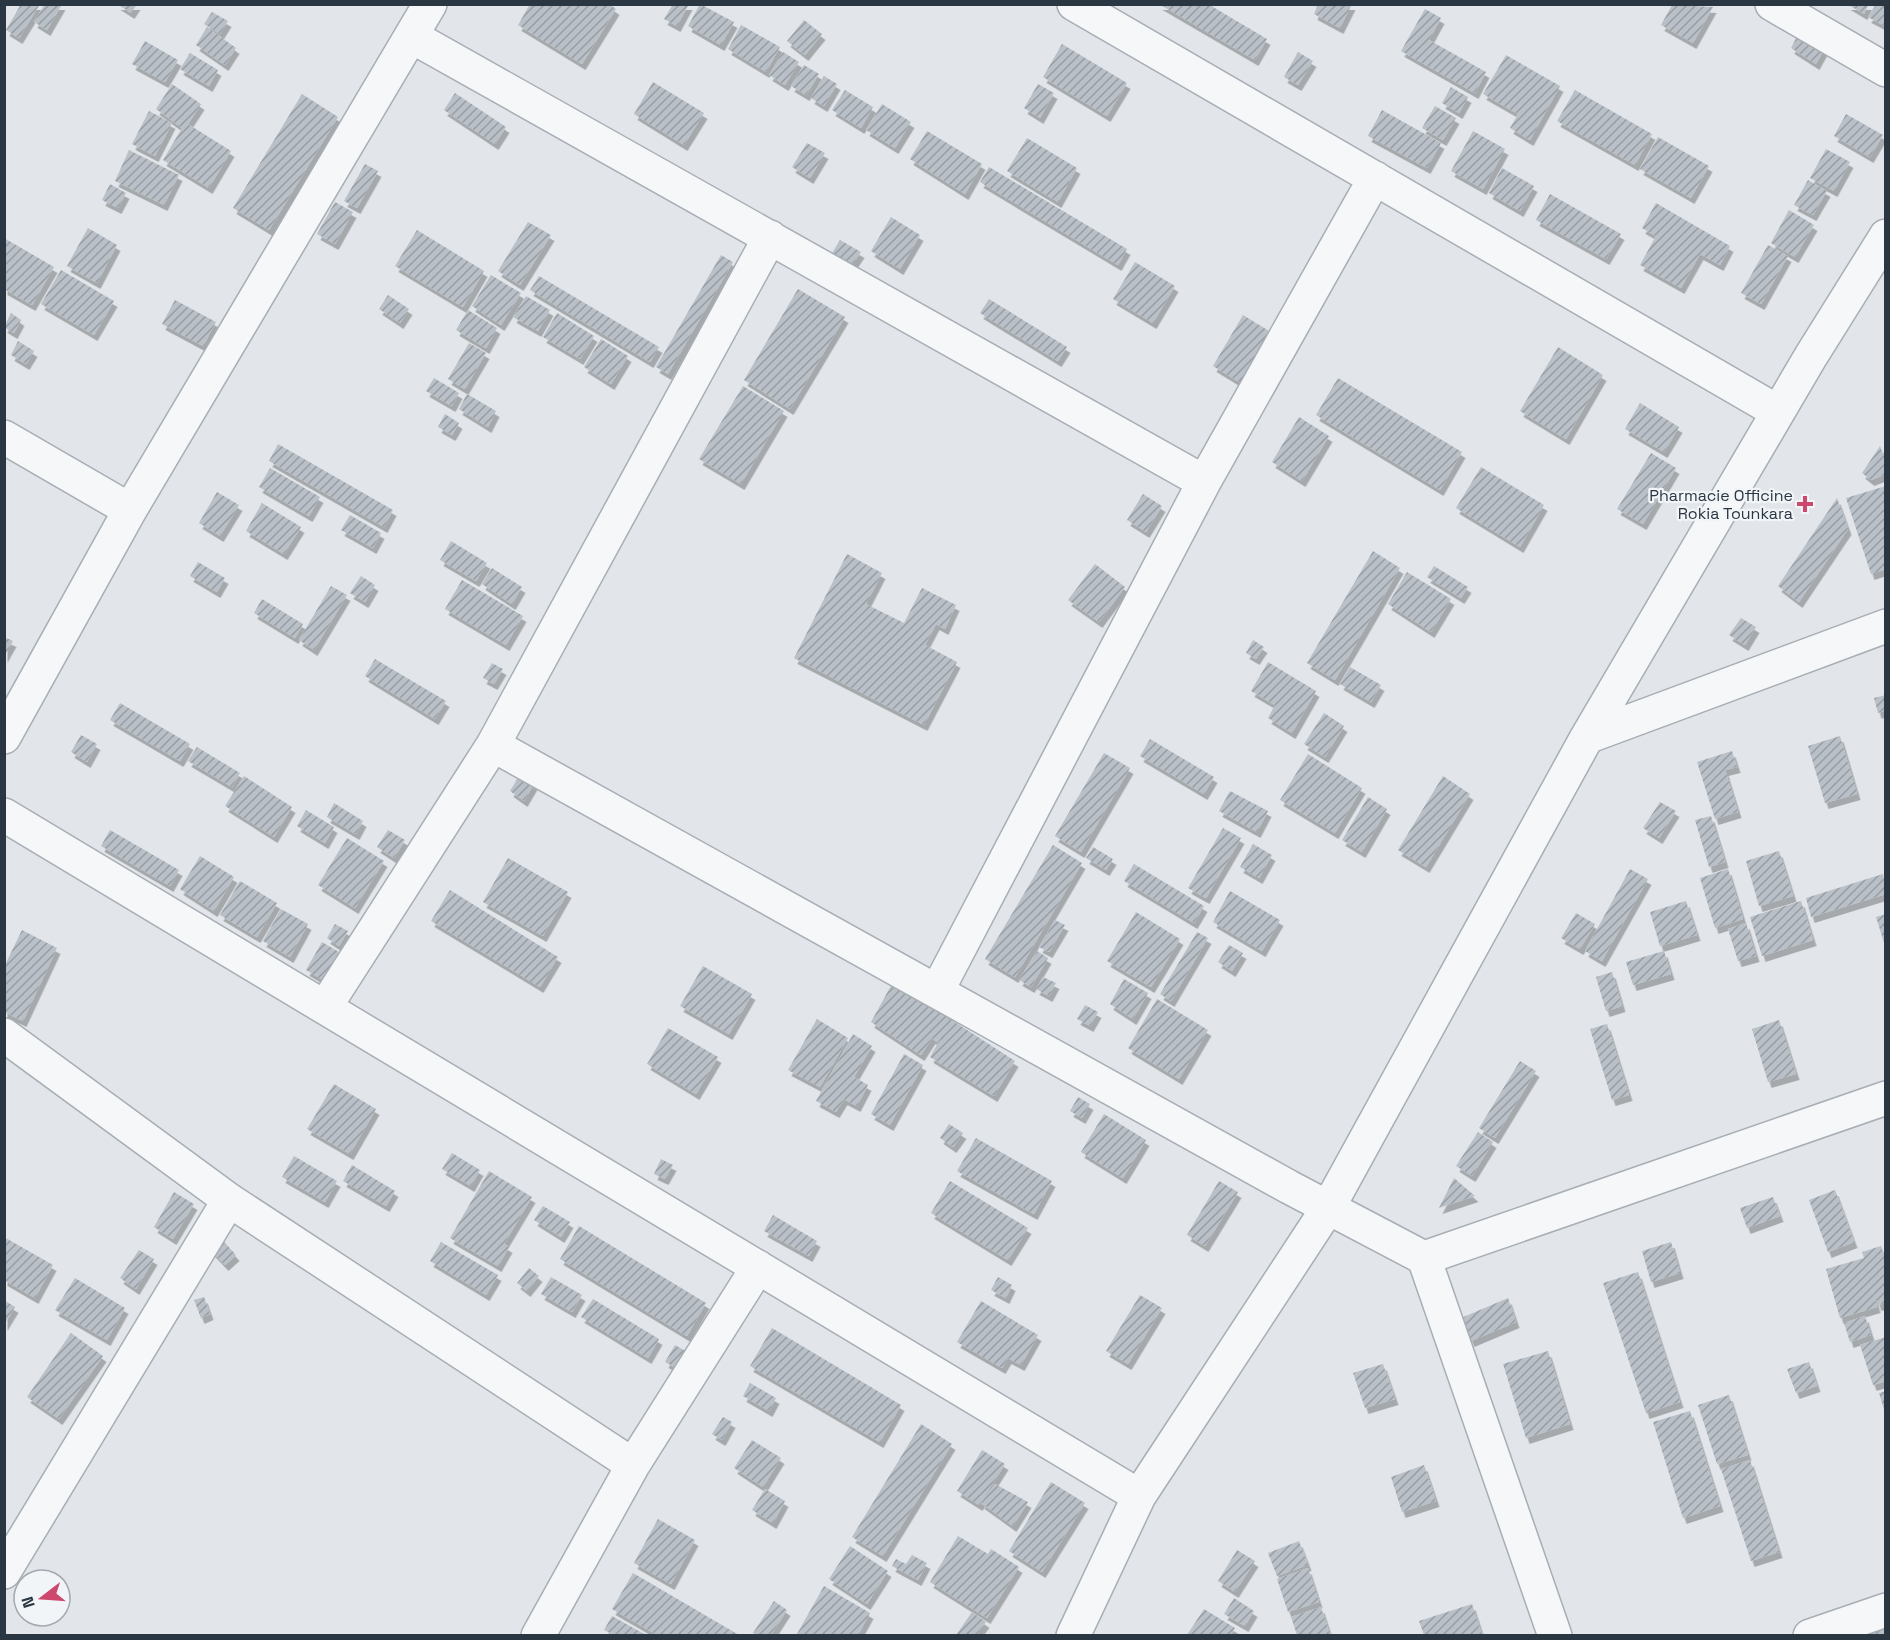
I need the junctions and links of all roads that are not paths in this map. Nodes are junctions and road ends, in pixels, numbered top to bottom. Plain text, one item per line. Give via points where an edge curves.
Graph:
1 (430, 4) edge
2 (1074, 4) edge
3 (1772, 4) edge
4 (411, 36) junction
5 (1886, 70) edge
6 (1375, 178) junction
7 (1886, 236) edge
8 (770, 237) junction
9 (1778, 412) junction
10 (4, 437) edge
11 (1204, 482) junction
12 (130, 510) junction
13 (1886, 626) edge
14 (1587, 736) junction
15 (4, 737) edge
16 (493, 745) junction
17 (4, 815) edge
18 (937, 991) junction
19 (325, 1007) junction
20 (4, 1035) edge
21 (1886, 1098) edge
22 (229, 1200) junction
23 (1328, 1208) junction
24 (1424, 1258) junction
25 (758, 1267) junction
26 (633, 1465) junction
27 (1139, 1496) junction
28 (4, 1572) edge
29 (1886, 1610) edge
30 (538, 1635) edge
31 (1073, 1635) edge
32 (1555, 1635) edge
33 (1810, 1635) edge

1 - 4 street
2 - 6 street
3 - 5 street
4 - 8 street
4 - 12 street
6 - 9 street
6 - 11 street
7 - 9 street
8 - 11 street
8 - 16 street
9 - 14 street
10 - 12 street
11 - 18 street
12 - 15 street
13 - 14 street
14 - 23 street
16 - 18 street
16 - 19 street
17 - 19 street
18 - 23 street
19 - 25 street
20 - 22 street
21 - 24 street
22 - 26 street
22 - 28 street
23 - 24 street
23 - 27 street
24 - 32 street
25 - 26 street
25 - 27 street
26 - 30 street
27 - 31 street
29 - 33 street

